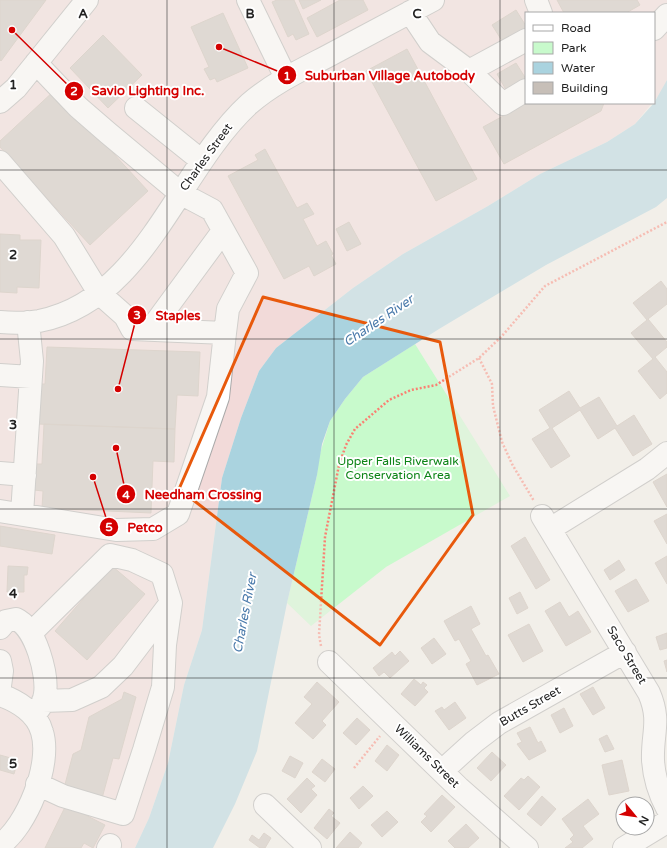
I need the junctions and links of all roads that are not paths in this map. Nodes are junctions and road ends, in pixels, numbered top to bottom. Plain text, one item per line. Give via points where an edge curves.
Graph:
1 (87, 0) edge
2 (248, 0) edge
3 (432, 0) edge
4 (536, 0) edge
5 (402, 9) edge
6 (541, 12) edge
7 (667, 15) edge
8 (655, 28) edge
9 (525, 41) edge
10 (36, 63) junction
11 (469, 71) junction
12 (286, 78) junction
13 (525, 91) edge
14 (0, 102) edge
15 (136, 108) dead end
16 (202, 161) junction
17 (0, 162) edge
18 (180, 193) junction
19 (223, 231) junction
20 (99, 293) junction
21 (0, 322) edge
22 (28, 322) junction
23 (151, 330) junction
24 (225, 333) junction
25 (0, 375) edge
26 (31, 377) junction
27 (667, 454) edge
28 (0, 473) edge
29 (25, 475) junction
30 (12, 513) edge
31 (171, 603) junction
32 (0, 628) edge
33 (31, 634) junction
34 (625, 652) junction
35 (0, 661) edge
36 (329, 662) road end
37 (0, 686) edge
38 (0, 695) edge
39 (38, 708) junction
40 (442, 771) junction
41 (37, 784) junction
42 (265, 805) dead end
43 (667, 808) edge
44 (667, 822) edge
45 (4, 842) edge
46 (310, 848) edge
47 (527, 848) edge
48 (624, 848) edge

1 - 10 street
2 - 12 street
3 - 5 street, Charles Street
4 - 6 street
5 - 11 street via 430,42
5 - 12 street, Charles Street
7 - 8 street
9 - 11 street
10 - 14 street via 16,88
10 - 18 street via 84,112
11 - 13 street via 502,104
12 - 16 street, Charles Street via 249,104 219,136
15 - 16 street
16 - 18 street, Charles Street
17 - 20 street via 64,236
18 - 19 street via 212,210
18 - 20 street, Charles Street via 131,263
19 - 23 street
19 - 24 street via 247,273 228,309
20 - 22 street, Charles Street via 64,313
20 - 23 street via 124,316 132,329
21 - 22 street, Charles Street
22 - 26 street
23 - 24 street
24 - 30 street via 218,398 178,514 153,530 116,530
25 - 26 street
26 - 29 street
27 - 34 street, Saco Street via 647,469 546,522
28 - 29 street
29 - 30 street
31 - 33 street via 162,574 132,560 110,554
31 - 39 street via 123,666 101,687 72,700
31 - 41 street via 163,687 123,814 63,796
32 - 33 street via 6,621 16,619 25,624
33 - 39 street via 39,653 44,676 45,694
34 - 40 street, Butts Street via 499,723
34 - 43 street, Saco Street via 644,682 655,706 654,774
35 - 37 street
36 - 40 street, Williams Street
38 - 39 street via 17,703
39 - 41 street via 44,740 43,760
40 - 47 street, Williams Street
41 - 45 street via 22,821
42 - 46 street
44 - 48 street

